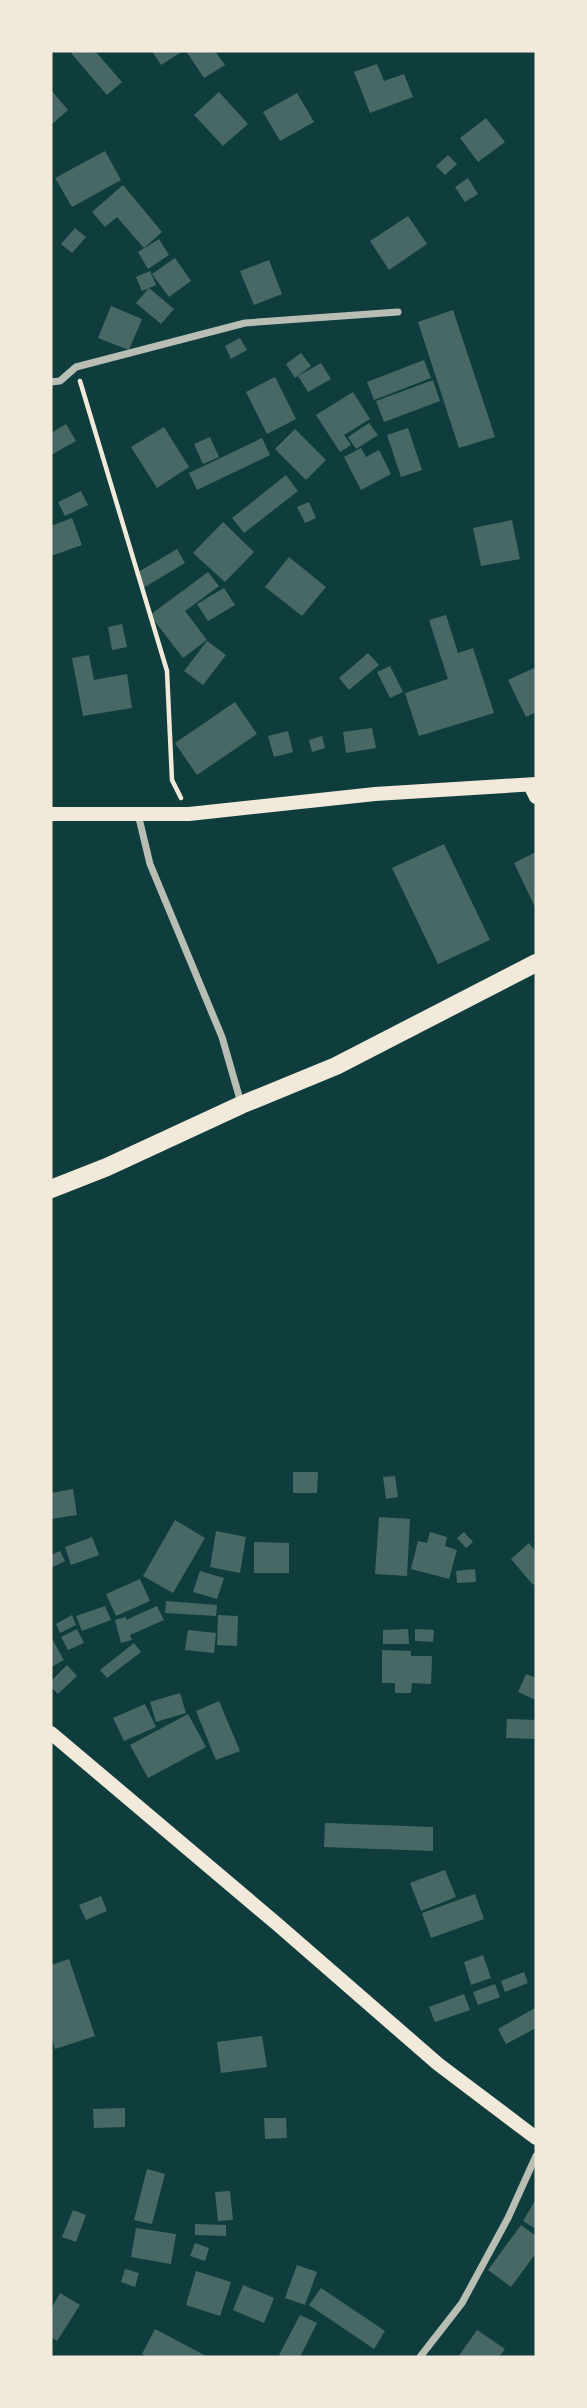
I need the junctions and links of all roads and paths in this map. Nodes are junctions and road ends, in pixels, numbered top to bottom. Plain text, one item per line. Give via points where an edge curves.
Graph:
1 (398, 312) dead end
2 (76, 367) junction
3 (51, 382) edge
4 (534, 789) edge
5 (51, 814) edge
6 (138, 814) junction
7 (189, 814) junction
8 (536, 962) edge
9 (241, 1105) junction
10 (51, 1189) edge
11 (51, 1733) edge
12 (536, 2138) edge
13 (536, 2157) edge
14 (420, 2357) edge

1 - 2 street via 245,323
2 - 3 street via 60,381
2 - 7 path via 167,671 172,780
4 - 7 main road via 375,794
5 - 6 main road
6 - 7 main road
6 - 9 street via 150,864 222,1037
8 - 9 main road via 336,1066
9 - 10 main road
11 - 12 main road via 438,2064
13 - 14 street via 462,2302

